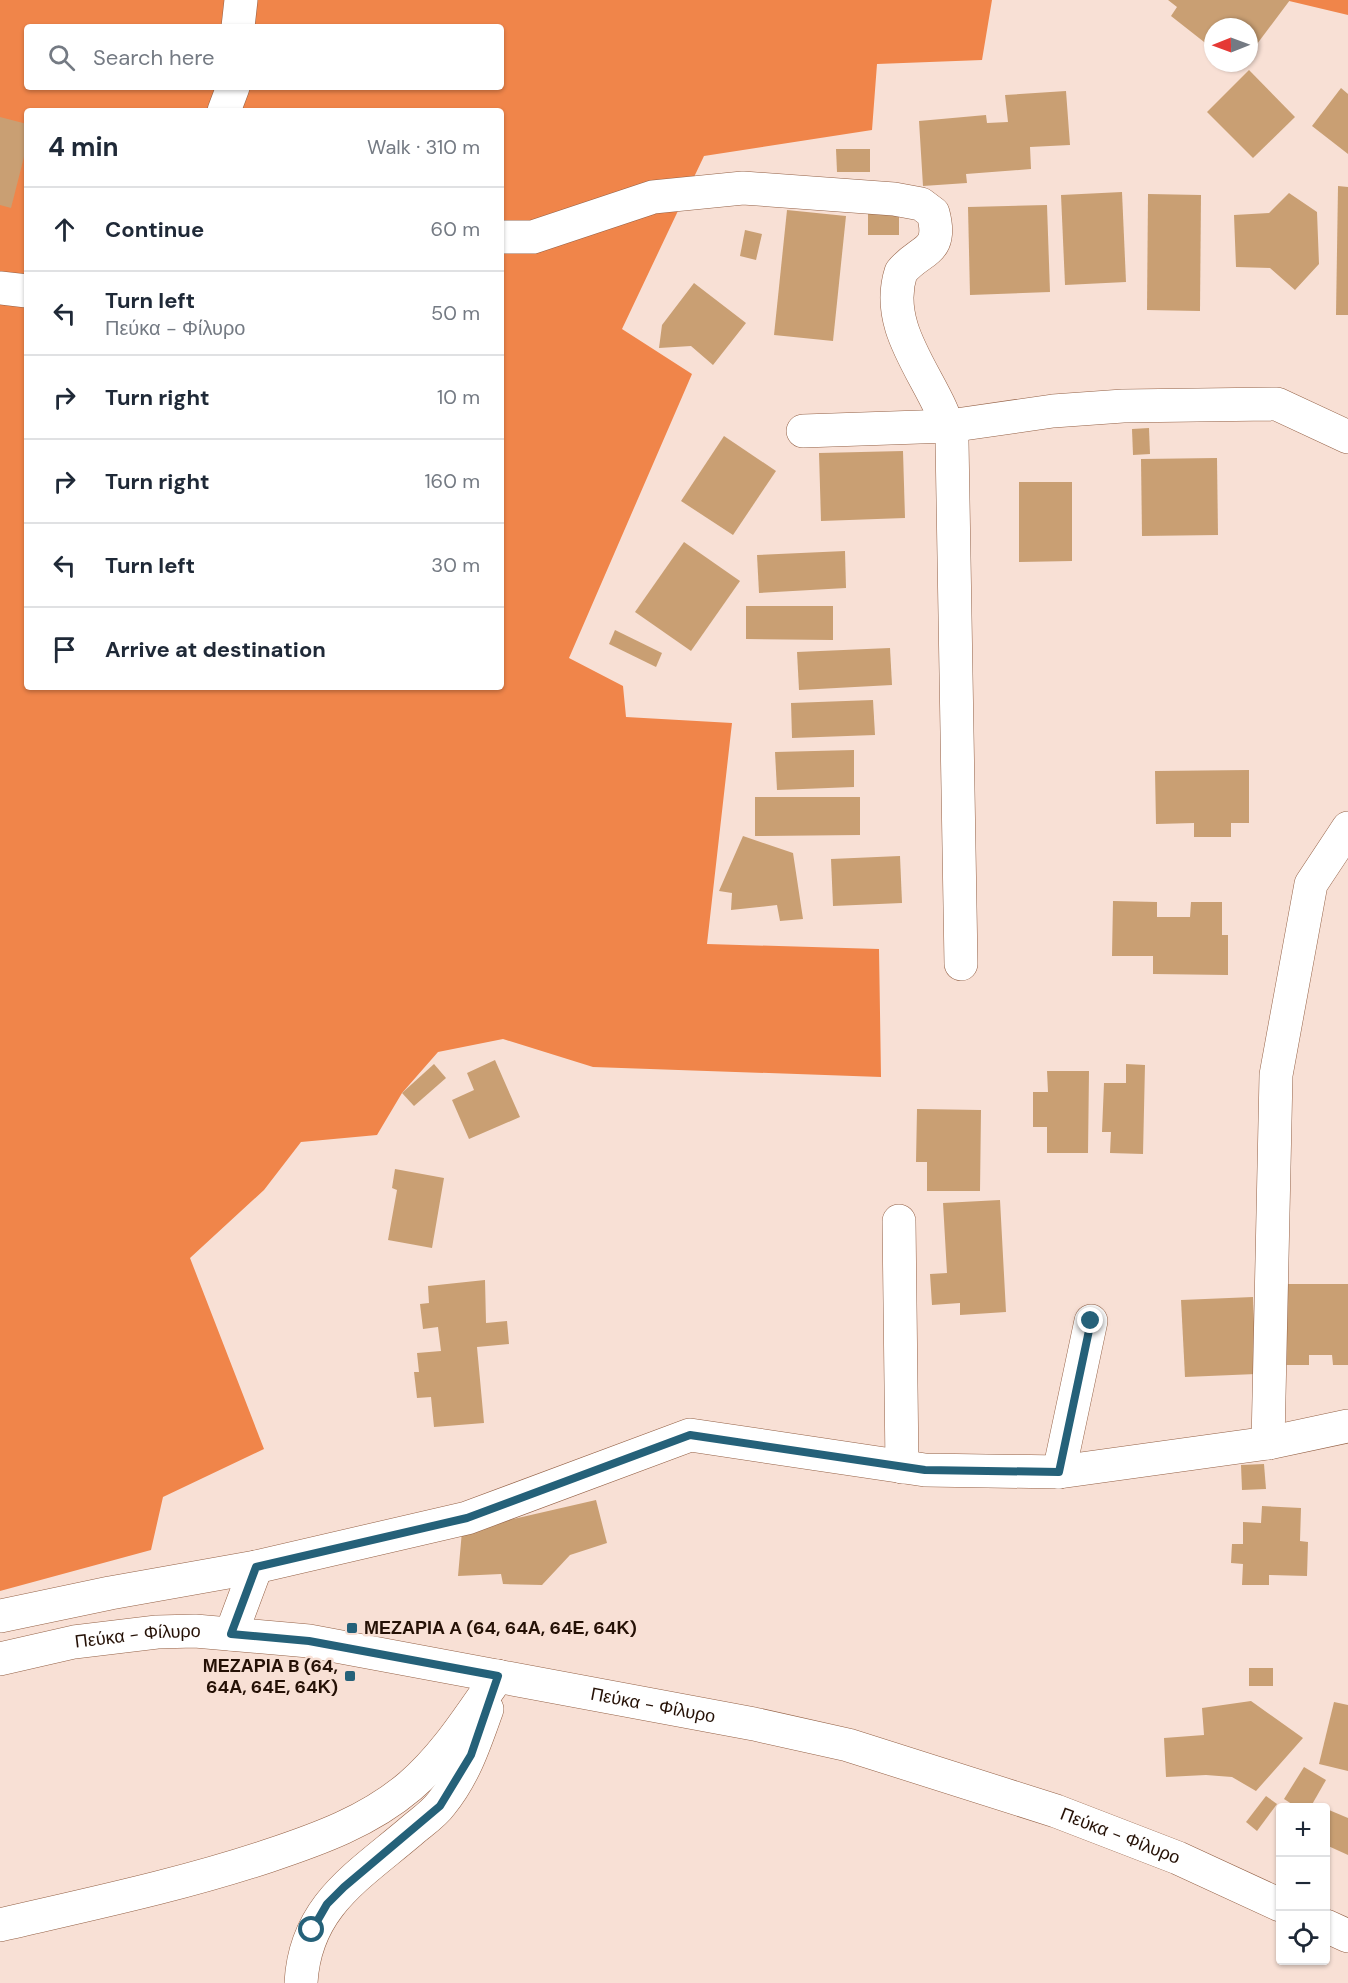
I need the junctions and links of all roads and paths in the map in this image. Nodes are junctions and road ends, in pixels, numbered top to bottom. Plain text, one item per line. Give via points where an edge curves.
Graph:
1 (241, 0) edge
2 (238, 24) edge
3 (231, 90) edge
4 (225, 108) edge
5 (504, 237) edge
6 (0, 288) edge
7 (24, 291) edge
8 (949, 426) junction
9 (803, 430) dead end
10 (1348, 437) edge
11 (1348, 828) edge
12 (961, 964) dead end
13 (899, 1221) dead end
14 (1091, 1321) dead end
15 (1348, 1426) edge
16 (1268, 1443) junction
17 (902, 1467) junction
18 (1059, 1472) junction
19 (256, 1567) junction
20 (0, 1616) edge
21 (231, 1634) junction
22 (0, 1659) edge
23 (498, 1676) junction
24 (1276, 1903) edge
25 (0, 1925) edge
26 (1330, 1928) edge
27 (1348, 1936) edge
28 (302, 1983) edge

1 - 2 street
3 - 4 street
5 - 8 street via 533,237 653,196 743,188 921,204 933,213 935,241 930,251 901,272 897,300 909,349
6 - 7 street
8 - 9 street
8 - 10 street via 1123,405 1277,404
8 - 12 street via 954,459
11 - 16 street via 1311,884 1276,1075
13 - 17 street
14 - 18 street
15 - 16 street
16 - 18 street
17 - 18 street
17 - 19 street via 690,1435 467,1518
19 - 20 street
19 - 21 street
21 - 22 street, Πεύκα - Φίλυρο via 195,1631 134,1635 74,1642
21 - 23 street, Πεύκα - Φίλυρο via 309,1641
23 - 24 street, Πεύκα - Φίλυρο via 848,1745 1056,1811 1178,1858
23 - 25 street via 441,1755 401,1793 344,1828 202,1877
23 - 28 street via 471,1755 455,1784 440,1806 327,1904 312,1930
26 - 27 street

